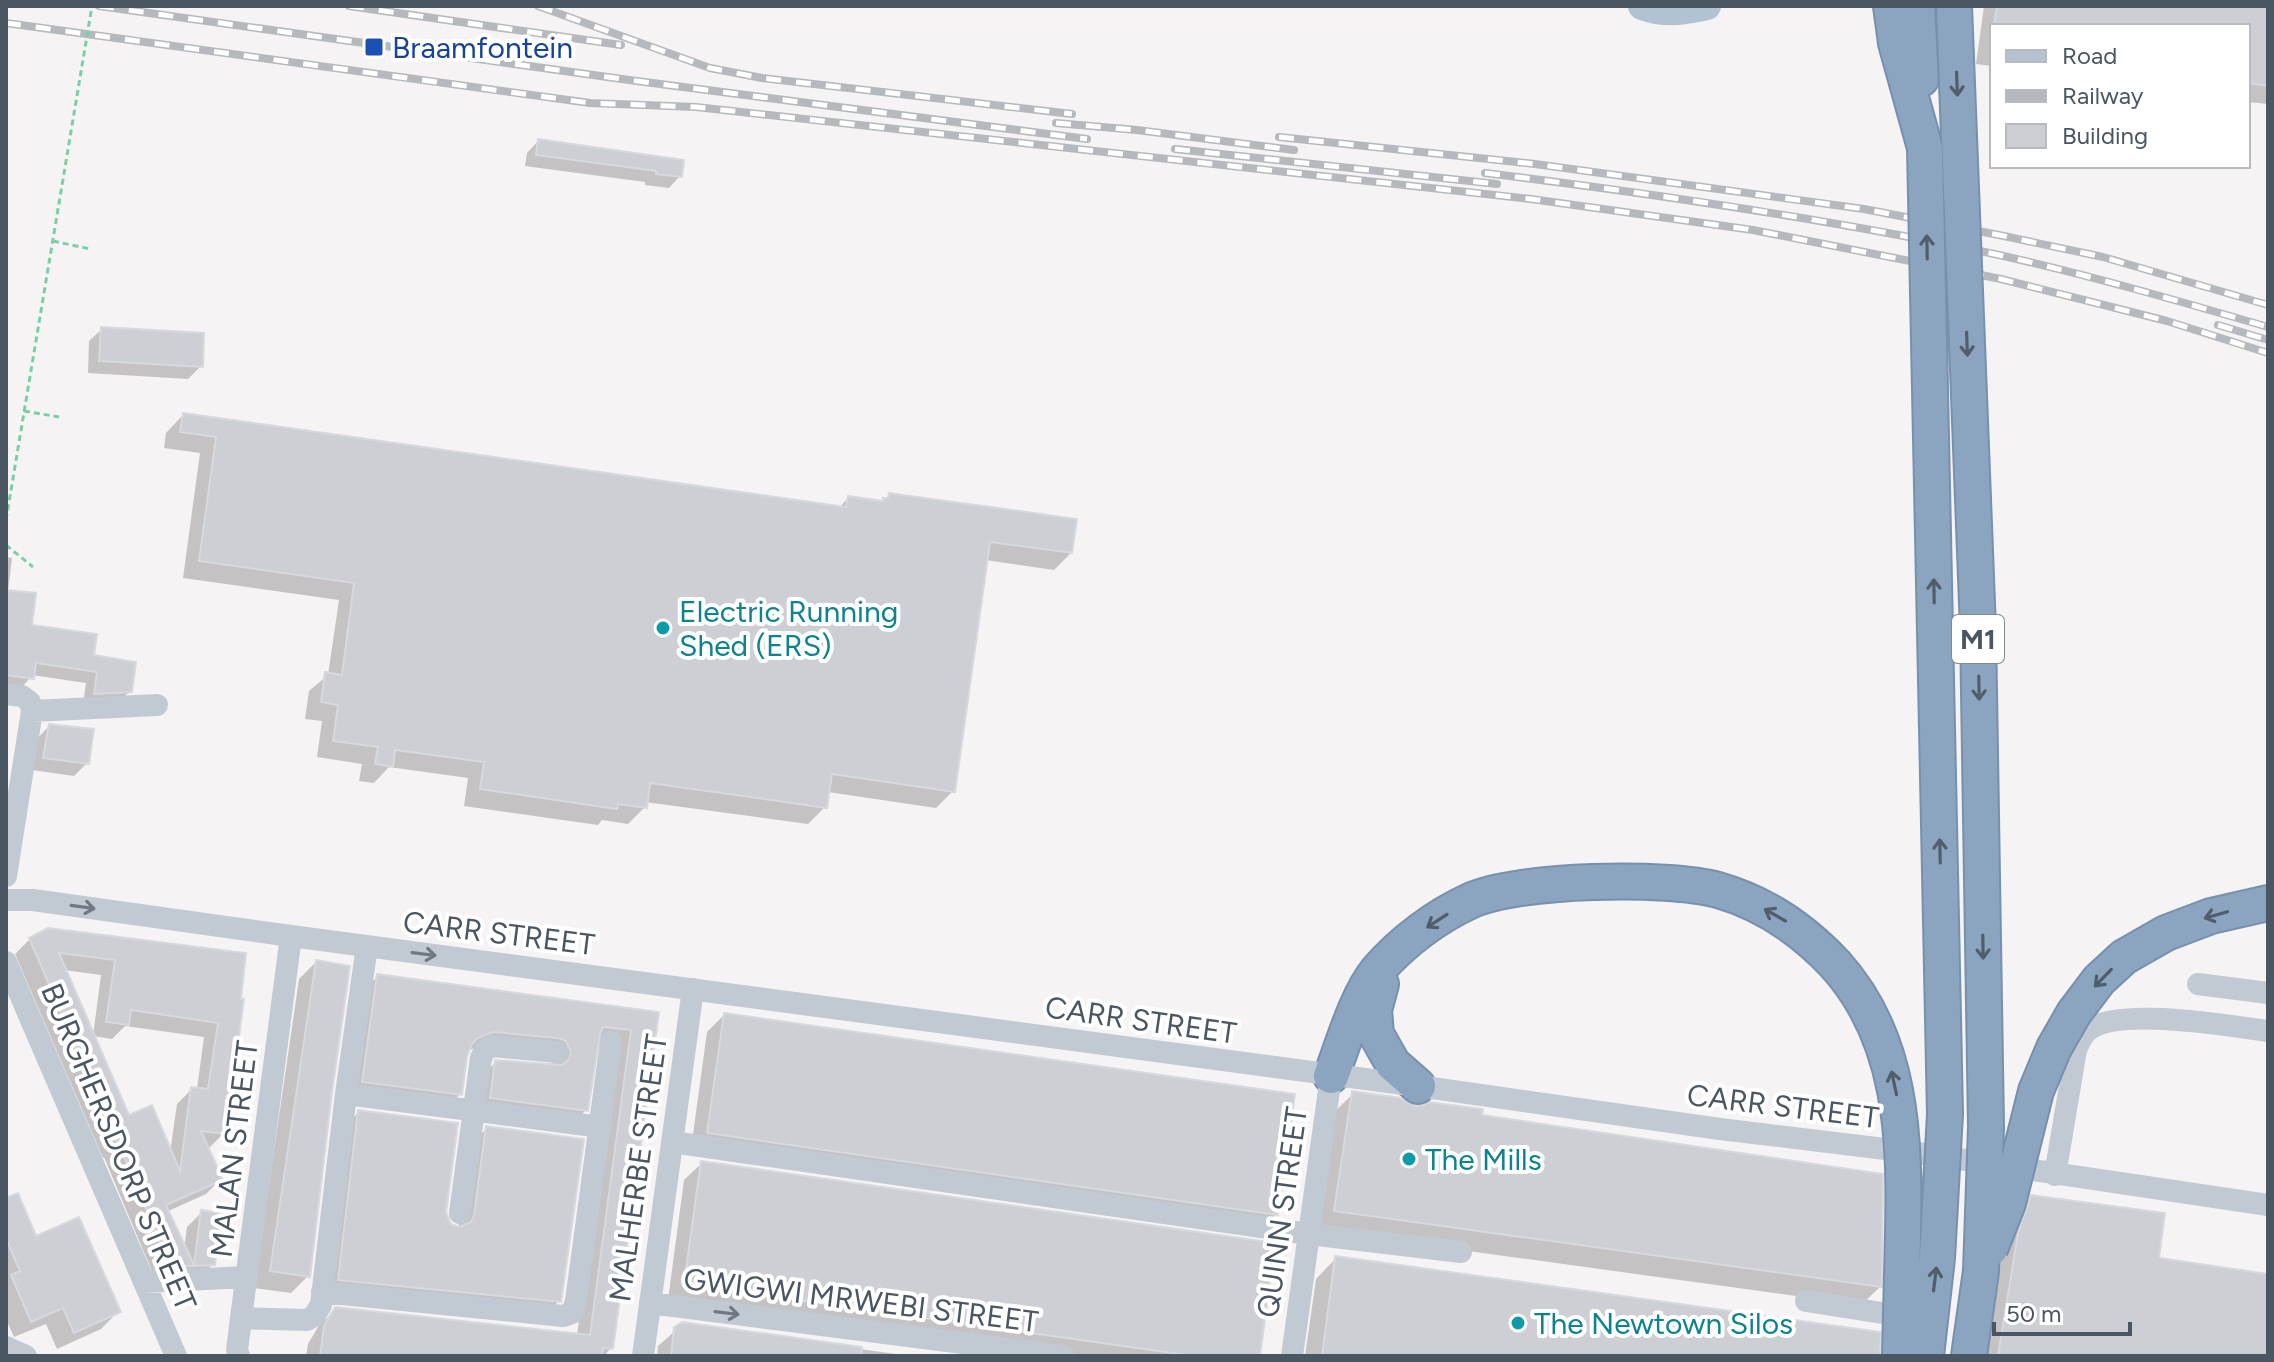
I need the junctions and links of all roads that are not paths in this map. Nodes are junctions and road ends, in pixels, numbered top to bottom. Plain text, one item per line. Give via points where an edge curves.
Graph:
1 (1642, 6) edge
2 (1707, 6) edge
3 (1891, 6) edge
4 (1917, 6) edge
5 (1954, 6) edge
6 (1925, 148) junction
7 (6, 694) edge
8 (157, 705) dead end
9 (32, 711) junction
10 (6, 876) edge
11 (6, 900) edge
12 (2268, 903) edge
13 (290, 944) junction
14 (367, 946) junction
15 (1388, 960) junction
16 (6, 962) edge
17 (2198, 984) dead end
18 (693, 989) junction
19 (2268, 993) edge
20 (2268, 1031) edge
21 (611, 1042) dead end
22 (557, 1052) dead end
23 (1331, 1076) junction
24 (1418, 1086) junction
25 (346, 1094) junction
26 (473, 1110) junction
27 (601, 1127) junction
28 (672, 1142) junction
29 (1918, 1153) junction
30 (2055, 1175) junction
31 (2268, 1205) edge
32 (460, 1213) dead end
33 (1309, 1234) junction
34 (1461, 1252) dead end
35 (1981, 1271) junction
36 (247, 1277) junction
37 (144, 1282) junction
38 (322, 1292) junction
39 (1806, 1301) dead end
40 (650, 1303) junction
41 (1895, 1315) junction
42 (241, 1318) junction
43 (174, 1354) edge
44 (239, 1356) edge
45 (643, 1356) edge
46 (1064, 1356) edge
47 (1292, 1356) edge
48 (1889, 1356) edge
49 (1900, 1356) edge
50 (1926, 1356) edge
51 (1969, 1356) edge

1 - 2 main road via 1675,13
3 - 6 highway
4 - 6 highway, M1
5 -> 35 highway, M1, bridge via 1978,629 1986,1127
50 -> 6 highway, M1, bridge via 1945,1114
7 - 9 street via 22,696
8 - 9 street
9 - 10 street
11 -> 13 street, CARR STREET via 33,900
12 -> 35 highway, bridge via 2166,933 2124,957 2099,980 2054,1048 2036,1091 2008,1203
13 - 14 street, CARR STREET
13 - 36 street, MALAN STREET
14 -> 18 street, CARR STREET
14 - 25 street
15 - 23 highway via 1365,990
15 - 24 highway via 1373,1023 1393,1064
49 -> 15 highway, bridge via 1904,1189 1892,1071 1881,1037 1851,981 1799,930 1717,889 1657,882 1570,883 1472,900
16 - 37 street, BURGHERSDORP STREET
17 - 19 street
18 - 23 street, CARR STREET
18 - 28 street, MALHERBE STREET
20 - 30 street via 2151,1018 2092,1027 2076,1050
21 - 27 street
22 - 26 street via 492,1046 485,1050
23 - 24 street, CARR STREET
23 - 33 street, QUINN STREET
24 - 29 street, CARR STREET
25 - 26 street
25 - 38 street
26 - 27 street
26 - 32 street
27 - 38 street via 572,1313
28 - 33 street
28 - 40 street, MALHERBE STREET
29 - 30 street, CARR STREET
29 - 41 street
30 - 31 street, CARR STREET
33 - 34 street
33 - 47 street, QUINN STREET
35 - 51 highway, M1
36 - 37 street
36 - 42 street, MALAN STREET
37 - 43 street, BURGHERSDORP STREET
38 - 42 street via 321,1305 307,1320
39 - 41 street
40 - 45 street, MALHERBE STREET
40 -> 46 street, GWIGWI MRWEBI STREET
41 - 48 street
42 - 44 street, MALAN STREET

